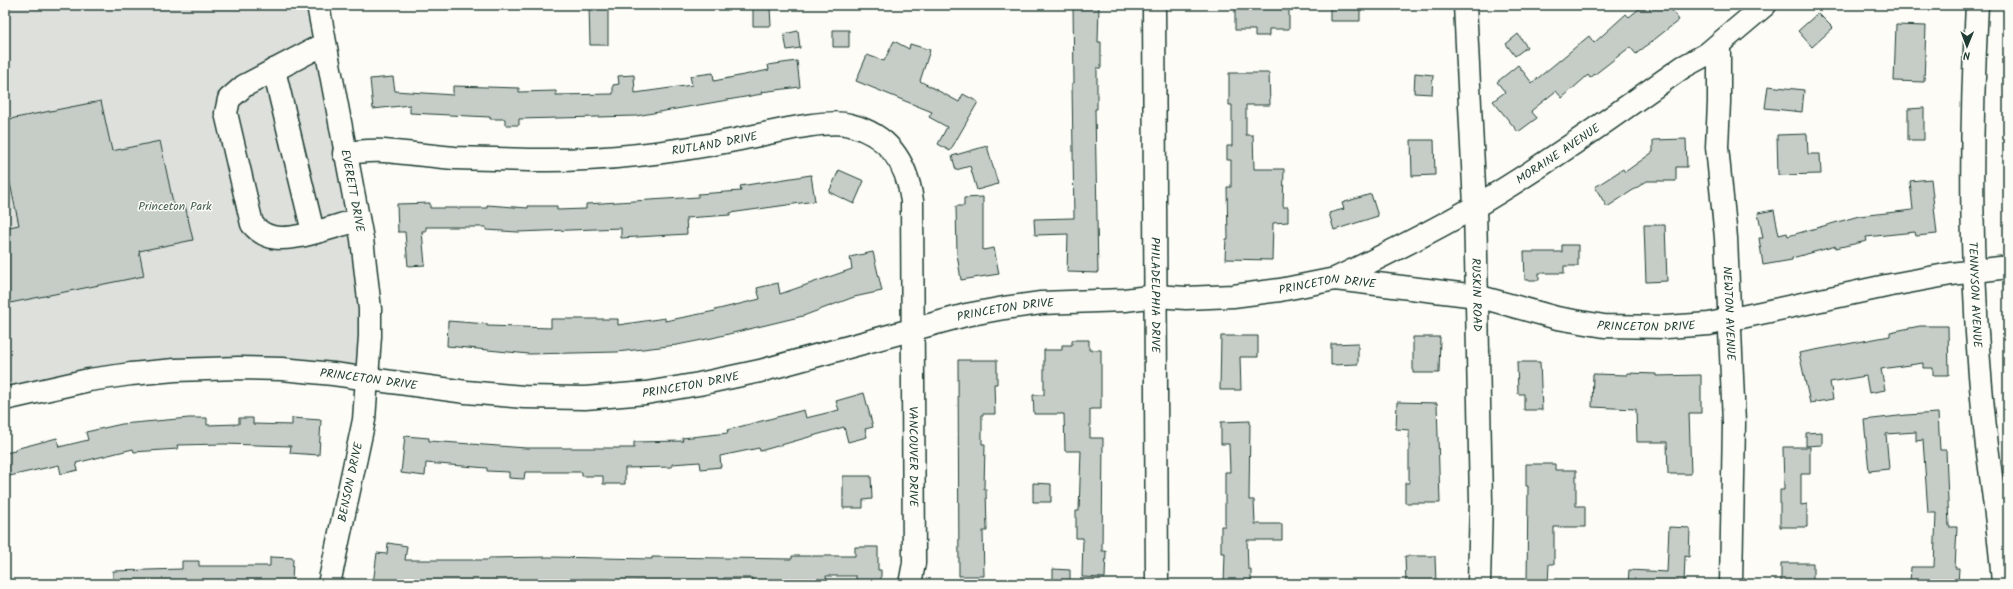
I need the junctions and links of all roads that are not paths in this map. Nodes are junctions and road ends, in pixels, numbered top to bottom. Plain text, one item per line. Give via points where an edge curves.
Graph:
1 (318, 5) edge
2 (1154, 5) edge
3 (1465, 5) edge
4 (1765, 5) edge
5 (1977, 5) edge
6 (324, 44) junction
7 (1719, 44) junction
8 (274, 70) junction
9 (344, 153) junction
10 (1475, 206) junction
11 (358, 220) junction
12 (313, 232) junction
13 (2008, 267) edge
14 (1974, 271) junction
15 (1335, 279) junction
16 (1156, 296) junction
17 (1477, 296) junction
18 (1730, 319) junction
19 (912, 329) junction
20 (368, 379) junction
21 (5, 399) edge
22 (329, 584) edge
23 (910, 584) edge
24 (1157, 584) edge
25 (1479, 584) edge
26 (1731, 584) edge
27 (2003, 584) edge

1 - 6 street, EVERETT DRIVE
2 - 16 street, PHILADELPHIA DRIVE
3 - 10 street, RUSKIN ROAD
4 - 7 street, MORAINE AVENUE
5 - 14 street, TENNYSON AVENUE via 1972,115
6 - 8 street
6 - 9 street, EVERETT DRIVE
7 - 10 street, MORAINE AVENUE via 1708,54 1683,67 1524,176
7 - 18 street, NEWTON AVENUE via 1717,147 1726,238
8 - 12 street
8 - 12 street via 244,86 229,99 226,113 252,224 259,232 272,237 289,238
9 - 11 street, EVERETT DRIVE
9 - 19 street, RUTLAND DRIVE via 383,151 456,158 537,160 589,158 725,142 828,122 851,125 891,148 902,164 909,183 912,201
10 - 15 street, MORAINE AVENUE
10 - 17 street, RUSKIN ROAD
11 - 12 street
11 - 20 street, EVERETT DRIVE via 370,309
13 - 14 street, PRINCETON DRIVE
14 - 18 street, PRINCETON DRIVE via 1886,286
14 - 27 street, TENNYSON AVENUE via 1987,444
15 - 16 street, PRINCETON DRIVE via 1233,296
15 - 17 street, PRINCETON DRIVE
16 - 19 street, PRINCETON DRIVE via 1004,308
16 - 24 street, PHILADELPHIA DRIVE
17 - 18 street, PRINCETON DRIVE via 1558,318 1604,326 1666,327 1709,324
17 - 25 street, RUSKIN ROAD via 1481,501
18 - 26 street, NEWTON AVENUE via 1734,423
19 - 20 street, PRINCETON DRIVE via 760,371 646,393 585,398 524,397
19 - 23 street, VANCOUVER DRIVE via 914,563
20 - 21 street, PRINCETON DRIVE via 282,369 175,370 89,380
20 - 22 street, BENSON DRIVE via 364,420

